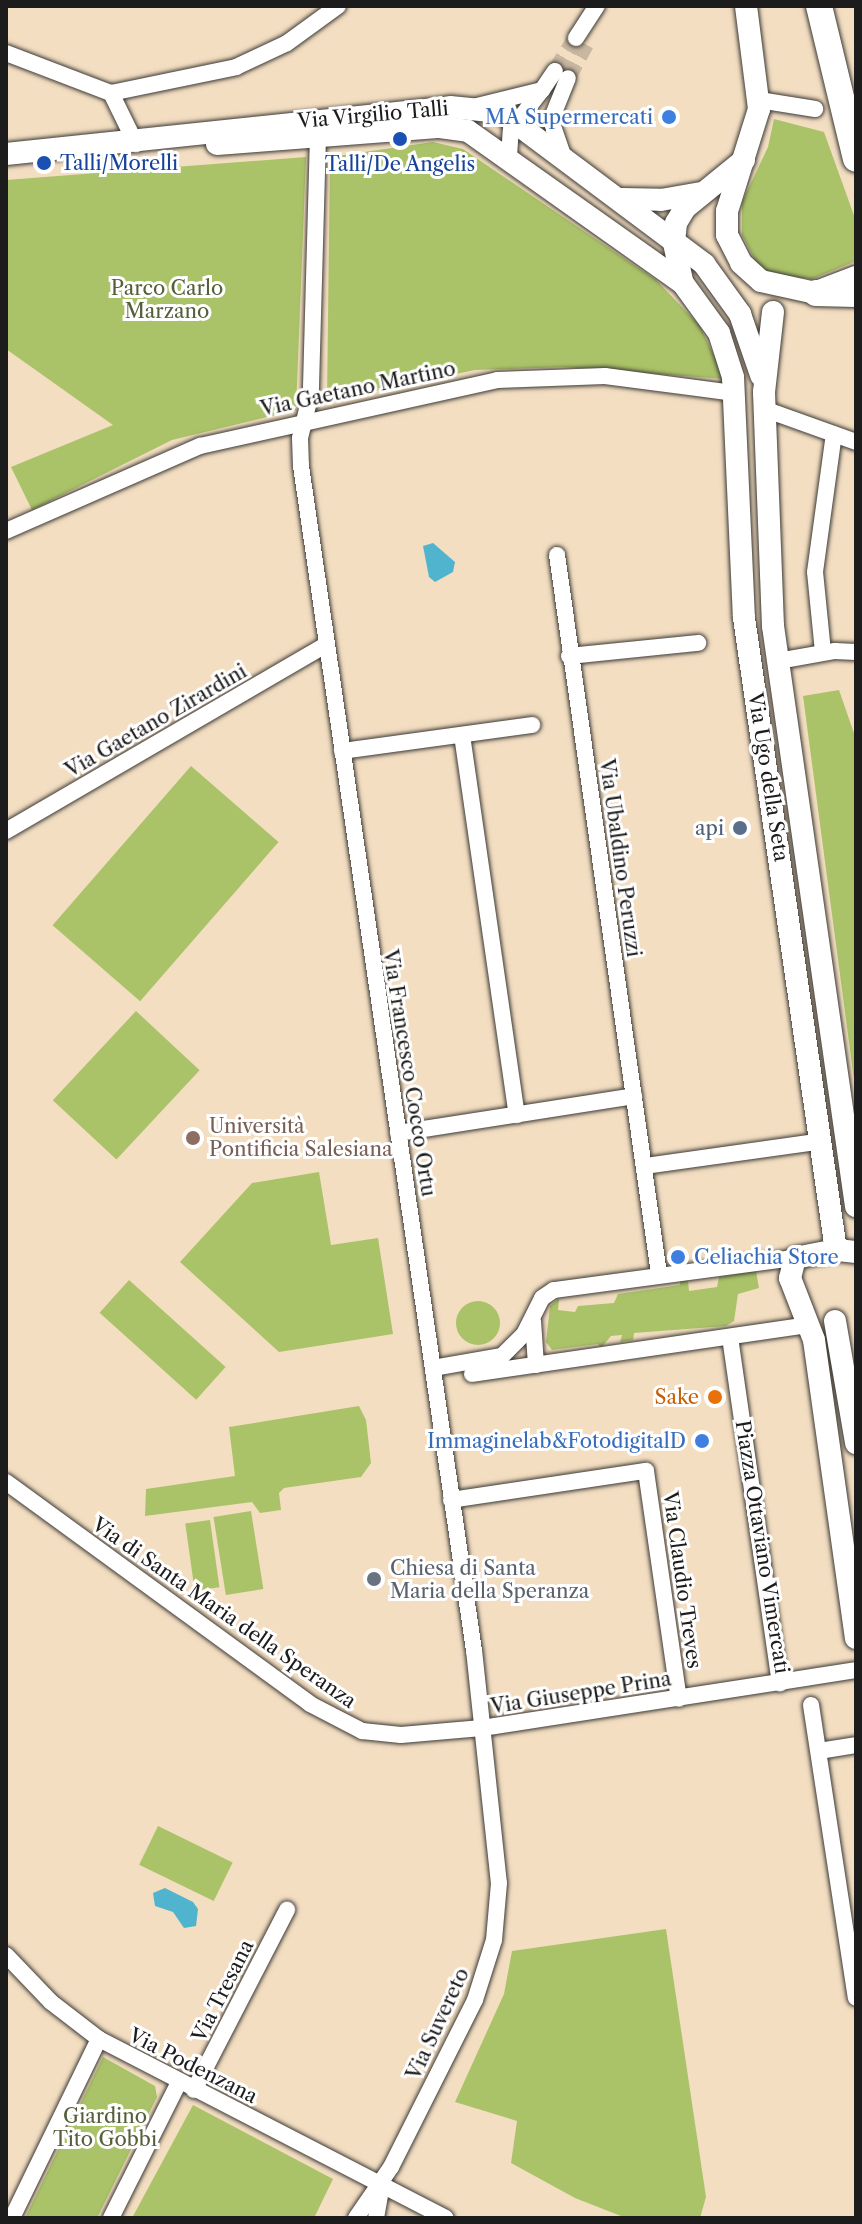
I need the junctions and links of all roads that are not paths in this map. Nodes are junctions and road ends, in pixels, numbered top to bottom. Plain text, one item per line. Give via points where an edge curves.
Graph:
1 (338, 6) edge
2 (746, 6) edge
3 (819, 6) edge
4 (594, 14) edge
5 (581, 41) tunnel mouth
6 (6, 53) edge
7 (542, 90) junction
8 (111, 93) junction
9 (759, 100) junction
10 (475, 106) junction
11 (815, 109) dead end
12 (517, 121) junction
13 (318, 136) junction
14 (136, 144) junction
15 (6, 154) edge
16 (509, 156) junction
17 (566, 159) junction
18 (856, 159) edge
19 (744, 160) junction
20 (711, 187) junction
21 (621, 199) junction
22 (673, 237) junction
23 (856, 277) edge
24 (682, 282) junction
25 (816, 293) junction
26 (856, 294) edge
27 (702, 309) junction
28 (773, 312) junction
29 (743, 320) junction
30 (735, 393) junction
31 (764, 400) junction
32 (304, 423) junction
33 (834, 434) junction
34 (856, 442) edge
35 (6, 531) edge
36 (557, 555) dead end
37 (698, 643) dead end
38 (326, 645) junction
39 (823, 652) junction
40 (856, 652) edge
41 (569, 656) junction
42 (778, 661) junction
43 (532, 725) dead end
44 (462, 735) junction
45 (342, 751) junction
46 (6, 831) edge
47 (634, 1096) junction
48 (517, 1115) junction
49 (398, 1133) junction
50 (822, 1141) junction
51 (645, 1166) junction
52 (856, 1206) edge
53 (846, 1251) edge
54 (795, 1258) junction
55 (659, 1274) junction
56 (533, 1319) junction
57 (845, 1319) edge
58 (806, 1325) junction
59 (730, 1337) junction
60 (536, 1365) junction
61 (433, 1374) junction
62 (856, 1443) edge
63 (6, 1482) edge
64 (451, 1500) junction
65 (856, 1638) edge
66 (856, 1670) edge
67 (780, 1683) junction
68 (679, 1699) junction
69 (811, 1705) dead end
70 (482, 1728) junction
71 (856, 1745) edge
72 (819, 1751) junction
73 (287, 1910) dead end
74 (6, 1955) edge
75 (854, 1969) edge
76 (856, 1998) edge
77 (99, 2039) junction
78 (186, 2086) junction
79 (382, 2184) junction
80 (12, 2218) edge
81 (111, 2218) edge
82 (356, 2218) edge
83 (376, 2218) edge
84 (446, 2218) edge

1 - 8 street via 287,43 236,67
2 - 9 street
3 - 18 main road
4 - 5 street
6 - 8 street
7 - 10 street
7 - 12 street
7 - 17 street via 561,74 551,120
8 - 14 street
9 - 11 street
9 - 19 street
10 - 12 street, Via Virgilio Talli
10 - 14 street, Via Virgilio Talli via 213,130
12 - 16 street via 506,142
12 - 17 street, Via Virgilio Talli
13 - 14 street, Via Virgilio Talli via 200,146
13 - 16 street, Via Virgilio Talli via 449,127 473,133
13 - 32 street, Via Francesco Cocco Ortu via 311,393
14 - 15 street, Via Virgilio Talli
16 - 24 street, Via Virgilio Talli
17 - 21 street, Via Virgilio Talli
19 - 20 street
19 - 25 street via 726,217 735,255 770,285
20 - 21 street via 671,199
20 - 22 street via 682,211
21 - 22 street, Via Virgilio Talli
22 - 24 street
22 - 29 street, Via Virgilio Talli via 715,276
23 - 25 street
24 - 27 street, Via Ugo della Seta
25 - 26 main road
25 - 28 street
27 - 29 street
27 - 30 street, Via Ugo della Seta via 725,344
28 - 29 street
28 - 31 street
29 - 31 street, Via Virgilio Talli
30 - 32 street, Via Gaetano Martino via 605,376 519,377
30 - 50 street, Via Ugo della Seta via 744,618
31 - 33 street
31 - 42 street, Via Ugo della Seta via 765,524
32 - 35 street, Via Gaetano Martino via 186,451
32 - 38 street, Via Francesco Cocco Ortu via 301,466
33 - 34 street
33 - 39 street via 815,572
36 - 41 street, Via Ubaldino Peruzzi
37 - 41 street
38 - 45 street, Via Francesco Cocco Ortu
38 - 46 street, Via Gaetano Zirardini
39 - 40 street
39 - 42 street
41 - 47 street, Via Ubaldino Peruzzi
42 - 52 street, Via Ugo della Seta
43 - 44 street
44 - 45 street
44 - 48 street
45 - 49 street, Via Francesco Cocco Ortu
47 - 48 street
47 - 51 street, Via Ubaldino Peruzzi
48 - 49 street
49 - 61 street, Via Francesco Cocco Ortu
50 - 51 street
50 - 53 street, Via Ugo della Seta
51 - 55 street, Via Ubaldino Peruzzi
53 - 54 street
54 - 55 street
54 - 58 street via 791,1285
55 - 56 street via 550,1292
56 - 60 street
56 - 61 street via 502,1356
57 - 58 street
57 - 62 street
58 - 59 street
58 - 65 street via 814,1340
59 - 60 street
59 - 67 street, Piazza Ottaviano Vimercati
60 - 61 street
61 - 64 street, Via Francesco Cocco Ortu
63 - 70 street, Via di Santa Maria della Speranza via 344,1724 383,1734
64 - 68 street, Via Claudio Treves via 646,1471
64 - 70 street, Via Francesco Cocco Ortu
66 - 67 street, Piazza Ottaviano Vimercati
67 - 68 street, Via Giuseppe Prina
68 - 70 street, Via Giuseppe Prina
69 - 72 street
70 - 79 street, Via Suvereto via 498,1867 494,1940 475,2000
71 - 72 street
72 - 75 street
73 - 78 street, Via Tresana
74 - 77 street, Via Podenzana via 62,2012
75 - 76 street
77 - 78 street, Via Podenzana
77 - 80 street
78 - 79 street, Via Podenzana
78 - 81 street, Via Tresana
79 - 82 street, Via Suvereto
79 - 83 street, Via Suvereto
79 - 84 street, Via Podenzana

